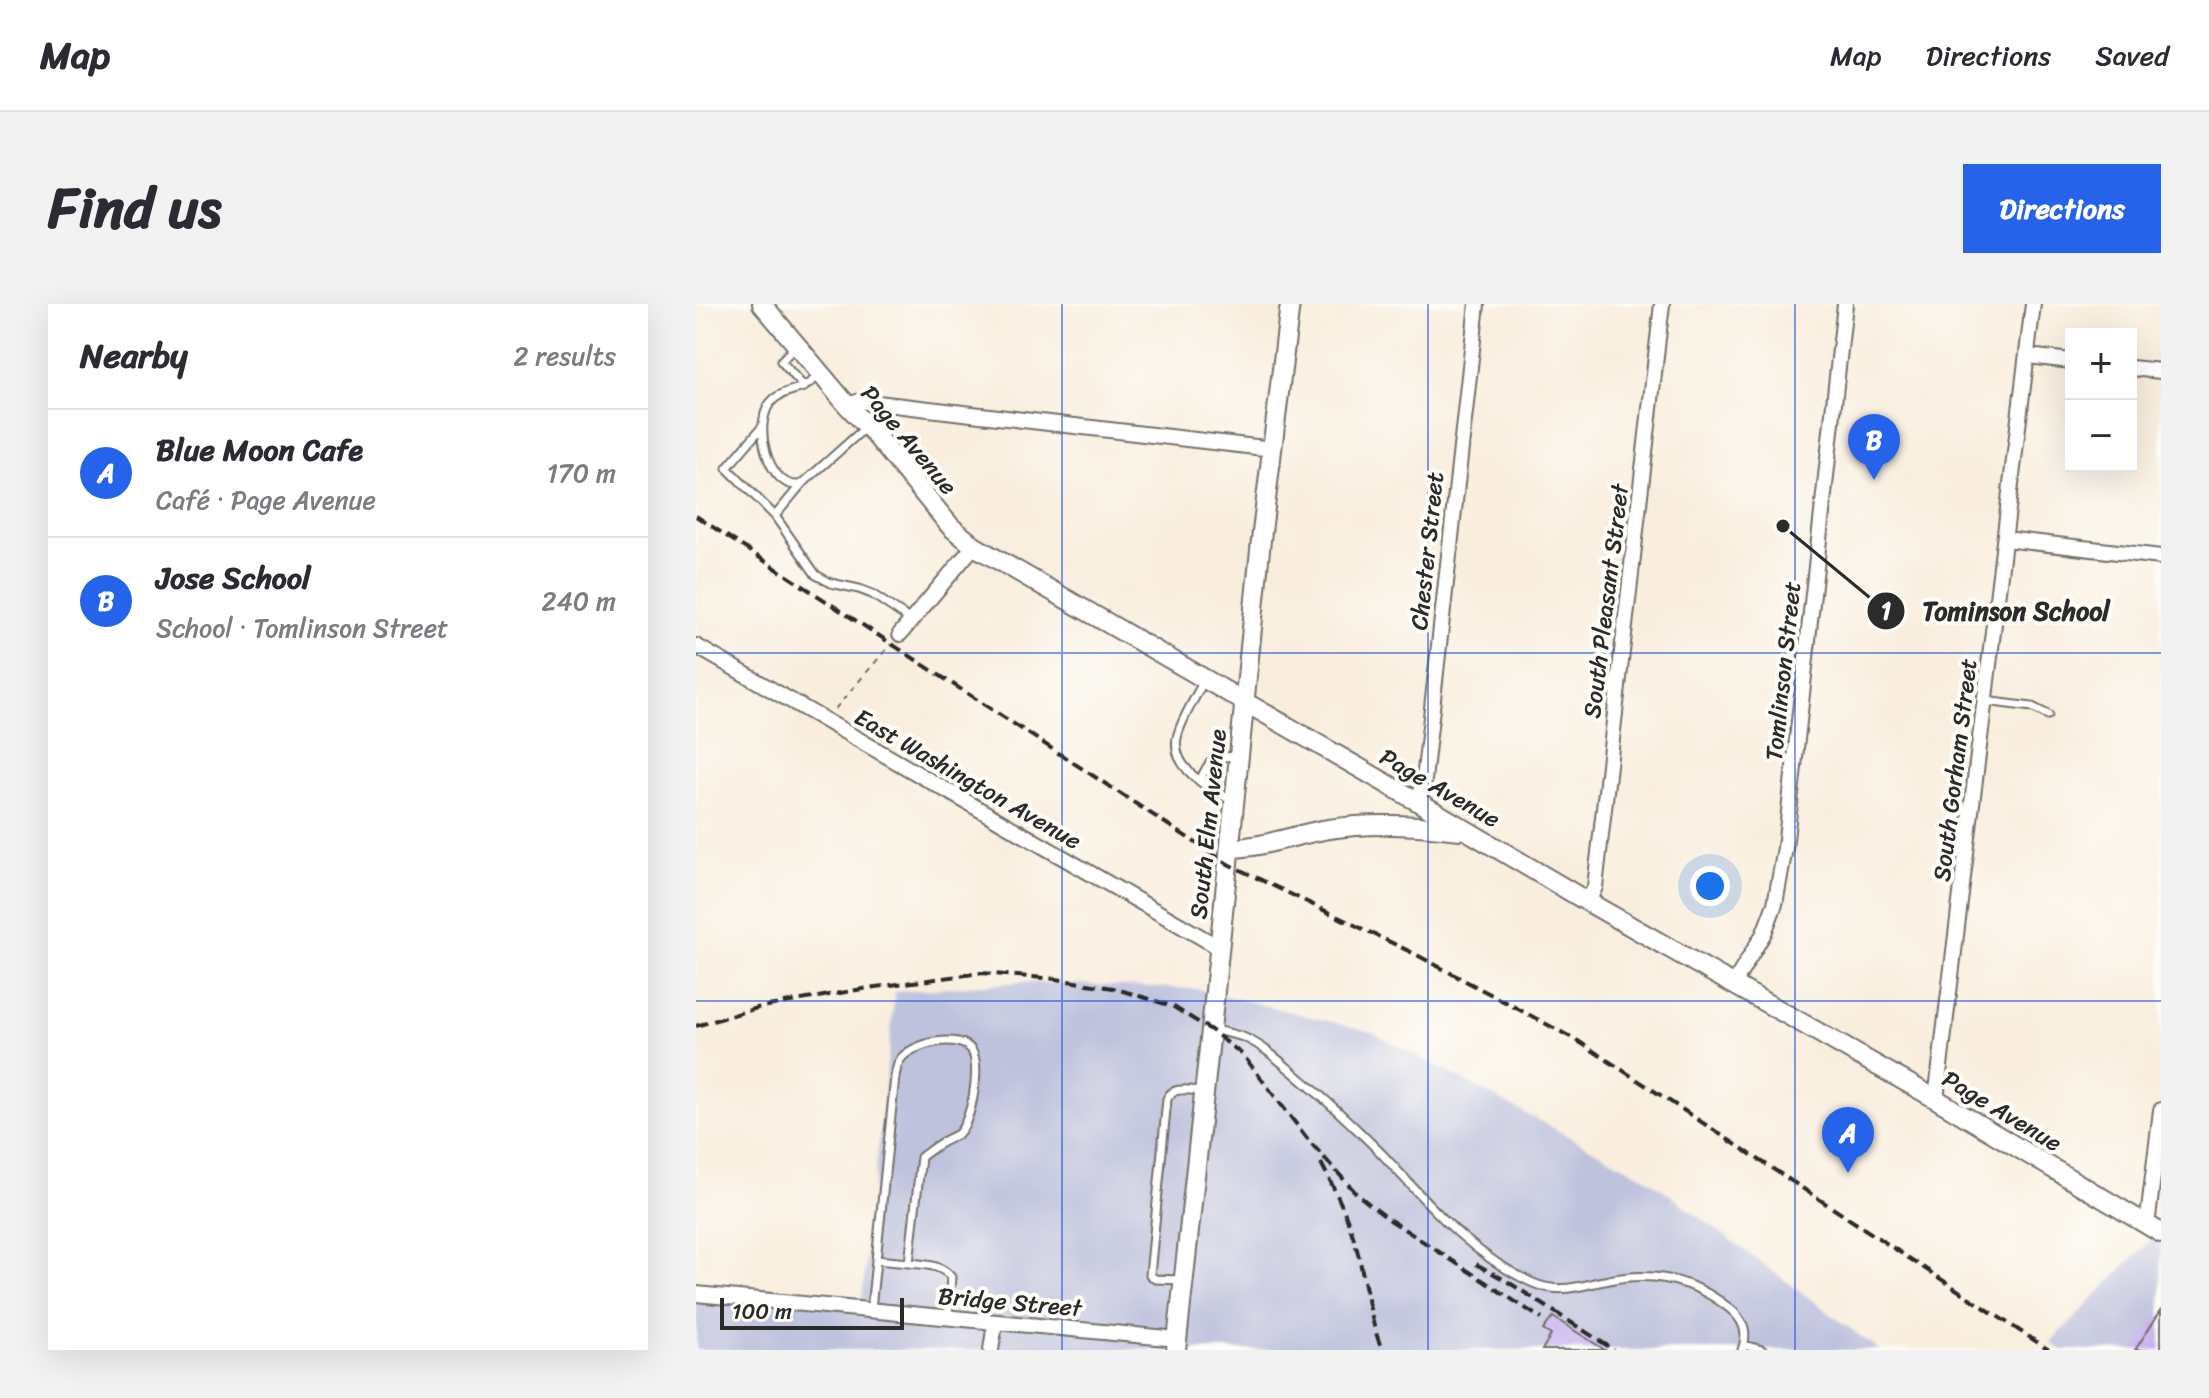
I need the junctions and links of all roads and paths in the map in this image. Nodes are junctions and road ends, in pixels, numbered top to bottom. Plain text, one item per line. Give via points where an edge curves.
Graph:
1 (762, 304) edge
2 (1290, 304) edge
3 (1477, 304) edge
4 (1662, 304) edge
5 (1845, 304) edge
6 (2033, 304) edge
7 (797, 345) junction
8 (2028, 356) junction
9 (2065, 360) edge
10 (2137, 369) edge
11 (2161, 371) edge
12 (822, 374) junction
13 (804, 387) junction
14 (847, 405) junction
15 (866, 426) junction
16 (762, 427) junction
17 (1273, 449) junction
18 (802, 484) junction
19 (775, 516) junction
20 (2005, 539) junction
21 (974, 546) junction
22 (2161, 557) edge
23 (912, 621) junction
24 (900, 634) joint
25 (696, 646) edge
26 (1204, 680) junction
27 (1985, 701) junction
28 (1244, 702) junction
29 (835, 709) dead end
30 (2048, 715) dead end
31 (1239, 756) junction
32 (1200, 781) junction
33 (1415, 800) junction
34 (1234, 802) junction
35 (1467, 830) junction
36 (1230, 848) junction
37 (1588, 902) junction
38 (1220, 948) junction
39 (1733, 985) junction
40 (1211, 1030) junction
41 (1204, 1091) junction
42 (1936, 1099) junction
43 (2161, 1110) edge
44 (2154, 1229) edge
45 (876, 1260) junction
46 (909, 1263) junction
47 (1184, 1281) junction
48 (696, 1294) edge
49 (871, 1311) junction
50 (948, 1318) junction
51 (995, 1323) junction
52 (1177, 1344) edge
53 (1743, 1348) edge
54 (991, 1350) edge
55 (1762, 1350) edge

1 - 7 street, Page Avenue
2 - 17 street, South Elm Avenue
3 - 33 street, Chester Street via 1423,789
4 - 37 street, South Pleasant Street via 1597,871
5 - 39 street, Tomlinson Street via 1785,848 1770,919
6 - 8 street, South Gorham Street
7 - 12 street, Page Avenue
7 - 13 lane via 781,361
8 - 9 street
8 - 20 street, South Gorham Street
10 - 11 street
12 - 13 lane
12 - 14 street, Page Avenue
13 - 16 lane via 776,396
14 - 15 street, Page Avenue
14 - 17 street via 860,401
15 - 18 lane
15 - 21 street, Page Avenue via 951,527
16 - 18 lane via 762,443 778,474 788,485
16 - 19 lane via 727,468
17 - 28 street, South Elm Avenue
18 - 19 lane
19 - 23 lane via 816,575 872,594
20 - 22 street
20 - 27 street, South Gorham Street
21 - 23 street
21 - 26 street, Page Avenue
23 - 24 street
24 - 29 path
25 - 38 street, East Washington Avenue
26 - 28 street, Page Avenue
26 - 32 lane via 1177,738 1180,757
27 - 30 lane via 2032,707
27 - 42 street, South Gorham Street
28 - 31 street, South Elm Avenue
28 - 33 street, Page Avenue
31 - 32 lane via 1218,757 1207,764
31 - 34 street, South Elm Avenue
32 - 34 lane
33 - 35 street, Page Avenue
34 - 36 street, South Elm Avenue
35 - 36 street via 1361,825
35 - 37 street, Page Avenue
36 - 38 street, South Elm Avenue
37 - 39 street, Page Avenue
38 - 40 street, South Elm Avenue
39 - 42 street, Page Avenue
40 - 41 street, South Elm Avenue
40 - 53 lane via 1243,1037 1309,1086 1482,1254 1547,1289 1642,1275 1673,1279 1741,1318
41 - 47 street, South Elm Avenue
41 - 47 lane via 1175,1090 1167,1099 1150,1275
42 - 44 street, Page Avenue
43 - 44 street
45 - 46 lane
45 - 46 lane via 900,1060 922,1044 962,1042 972,1050 976,1067 972,1102 959,1133 921,1157
45 - 49 lane
46 - 50 lane via 933,1265 951,1277
47 - 52 street, South Elm Avenue
48 - 49 street, Bridge Street
49 - 50 street, Bridge Street
50 - 51 street, Bridge Street
51 - 52 street, Bridge Street
51 - 54 street
53 - 55 lane

